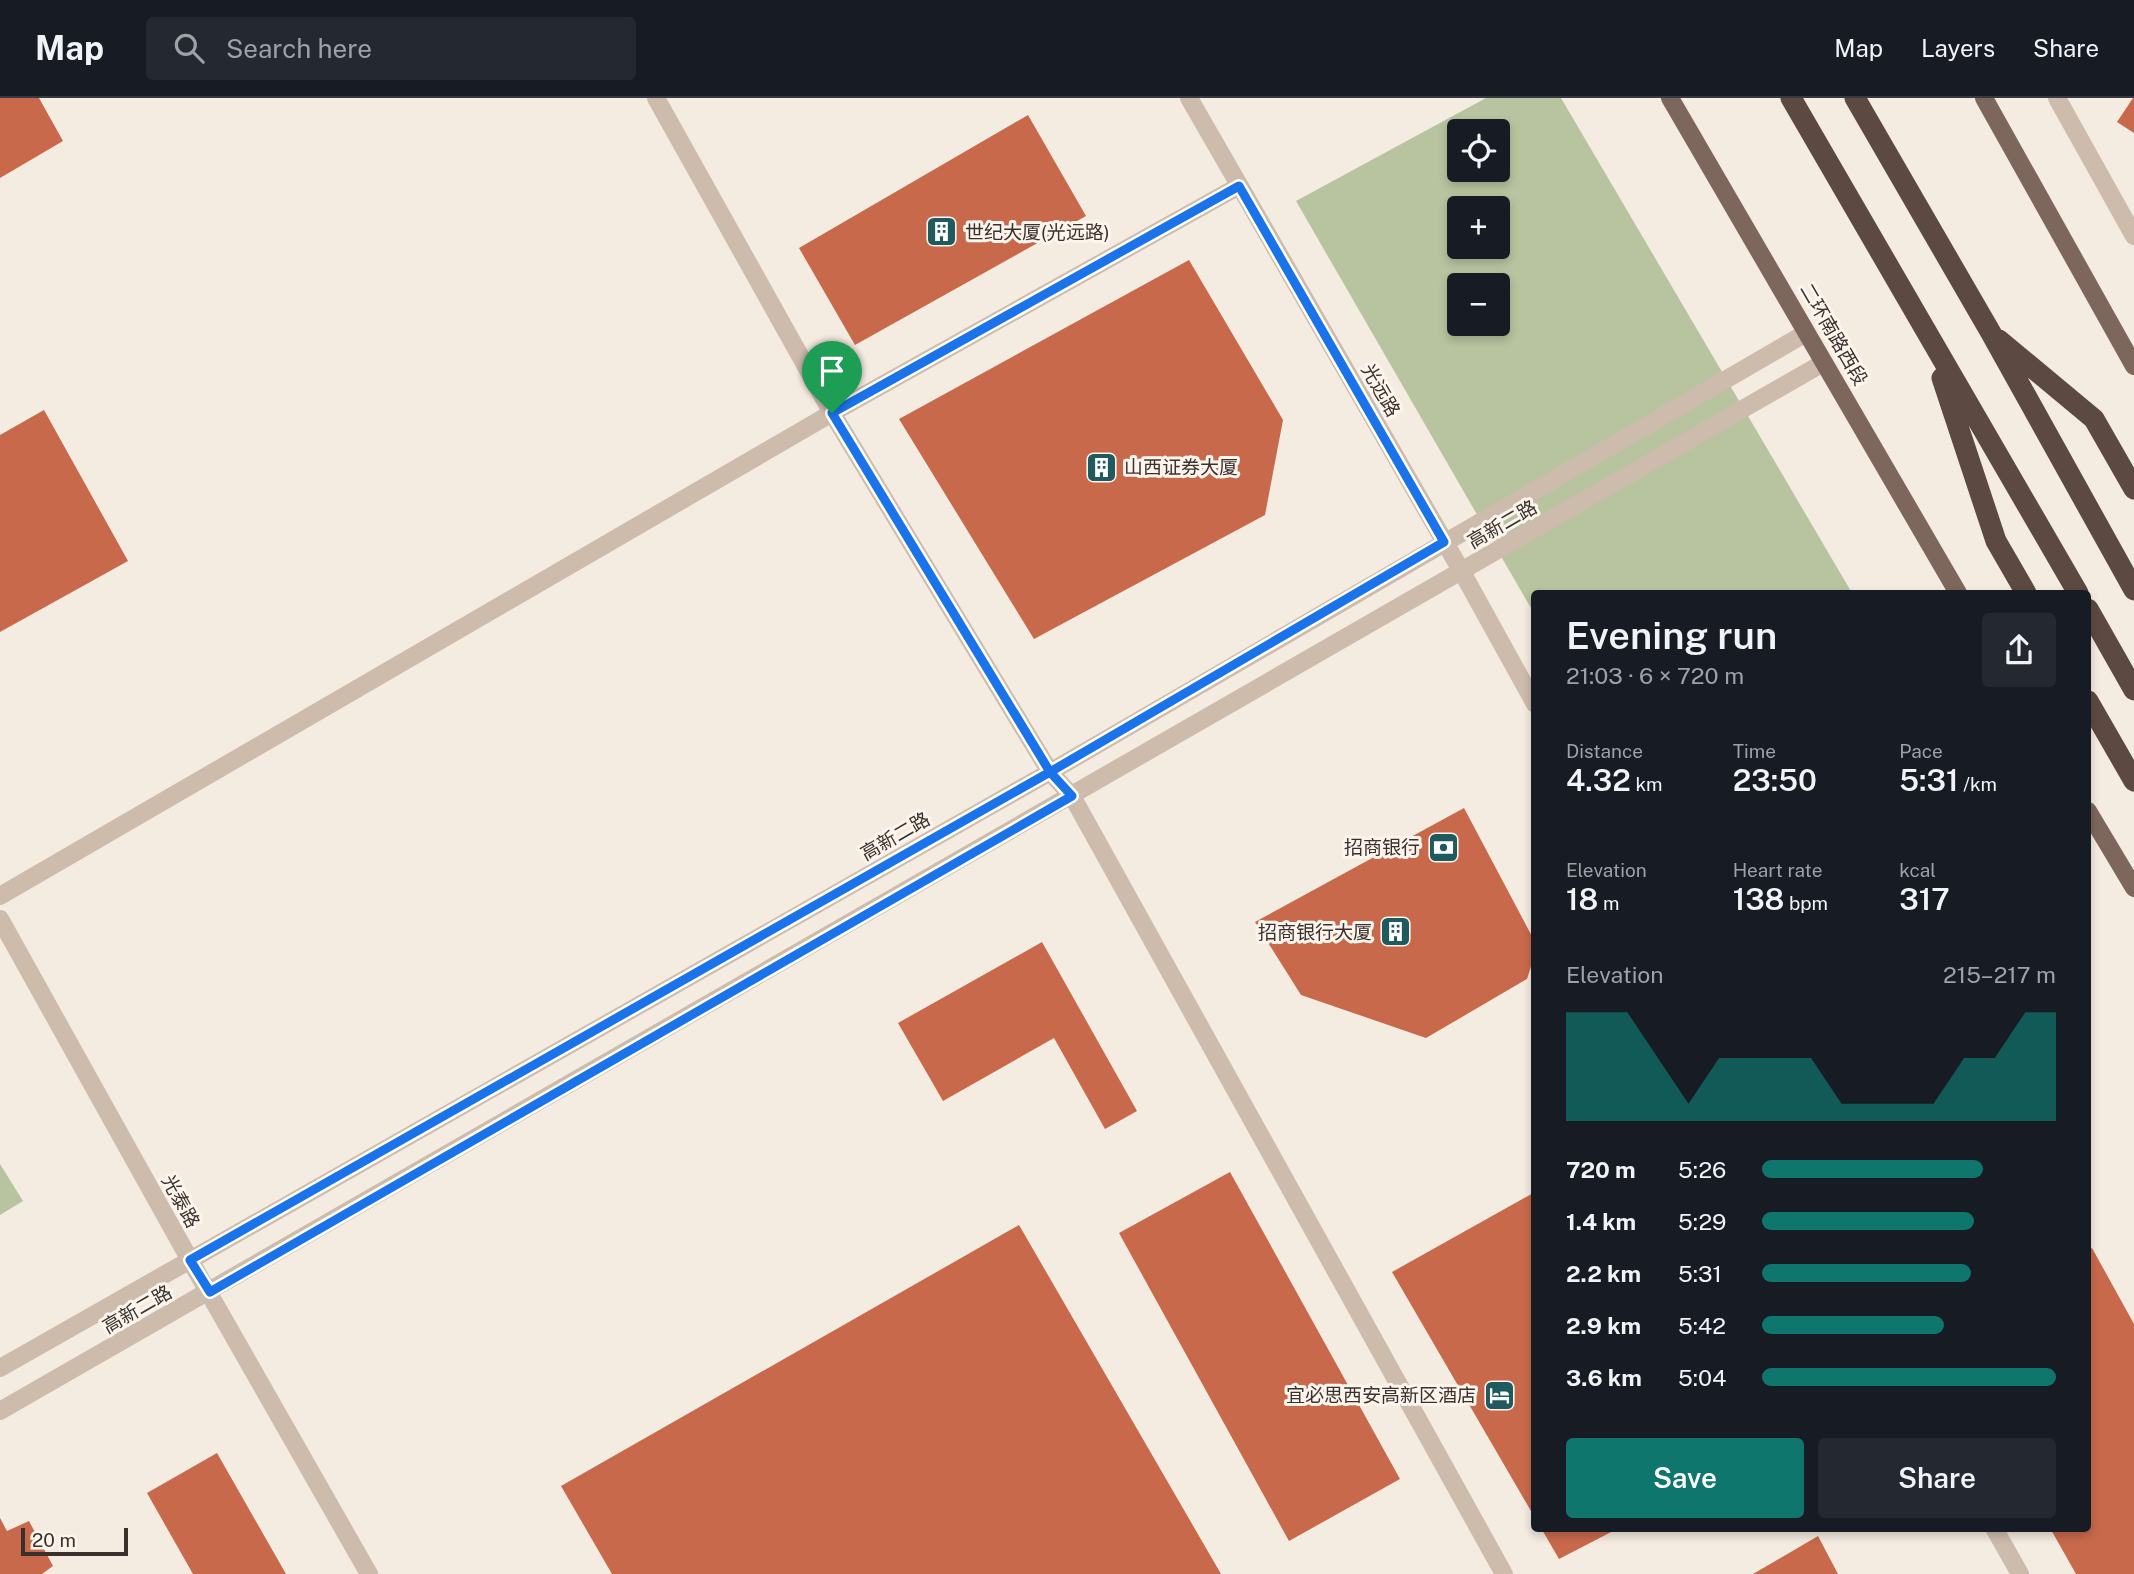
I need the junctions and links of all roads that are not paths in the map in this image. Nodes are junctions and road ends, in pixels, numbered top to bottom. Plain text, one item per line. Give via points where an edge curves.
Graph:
1 (656, 98) edge
2 (1189, 98) edge
3 (1670, 98) edge
4 (1791, 98) edge
5 (1855, 98) edge
6 (1984, 98) edge
7 (2057, 98) edge
8 (1239, 186) junction
9 (2134, 236) edge
10 (1807, 333) junction
11 (1990, 333) junction
12 (1928, 336) junction
13 (1823, 363) junction
14 (2134, 366) edge
15 (832, 413) junction
16 (2134, 489) edge
17 (1444, 542) junction
18 (1462, 572) junction
19 (1956, 590) edge
20 (2024, 590) edge
21 (2076, 590) edge
22 (2134, 590) edge
23 (2091, 614) edge
24 (2134, 690) edge
25 (1531, 697) edge
26 (2091, 706) edge
27 (1050, 772) junction
28 (2134, 781) edge
29 (1072, 796) junction
30 (2091, 816) edge
31 (2134, 888) edge
32 (0, 896) edge
33 (0, 919) edge
34 (190, 1260) junction
35 (210, 1292) junction
36 (0, 1368) edge
37 (0, 1411) edge
38 (1996, 1532) edge
39 (369, 1574) edge
40 (1504, 1574) edge
41 (2020, 1574) edge

1 - 15 street
2 - 8 street, 光远路
3 - 10 main road, 二环南路西段
4 - 12 highway, bridge
5 - 11 highway
6 - 14 main road
7 - 9 street
8 - 15 street
8 - 17 street, 光远路
10 - 13 main road, 二环南路西段
10 - 17 street, 高新二路
11 - 16 highway via 2094,419
11 - 22 highway
12 - 20 highway, bridge via 1996,541
12 - 21 highway, bridge
13 - 18 street, 高新二路
13 - 19 main road, 二环南路西段
15 - 27 street
15 - 32 street
17 - 18 street, 光远路
17 - 27 street, 高新二路
18 - 25 street, 光远路
18 - 29 street, 高新二路
23 - 24 highway
26 - 28 highway
27 - 29 street
27 - 34 street, 高新二路
29 - 35 street, 高新二路
29 - 40 street
30 - 31 main road
33 - 34 street, 光泰路
34 - 35 street, 光泰路
34 - 36 street, 高新二路
35 - 37 street, 高新二路
35 - 39 street, 光泰路
38 - 41 street

